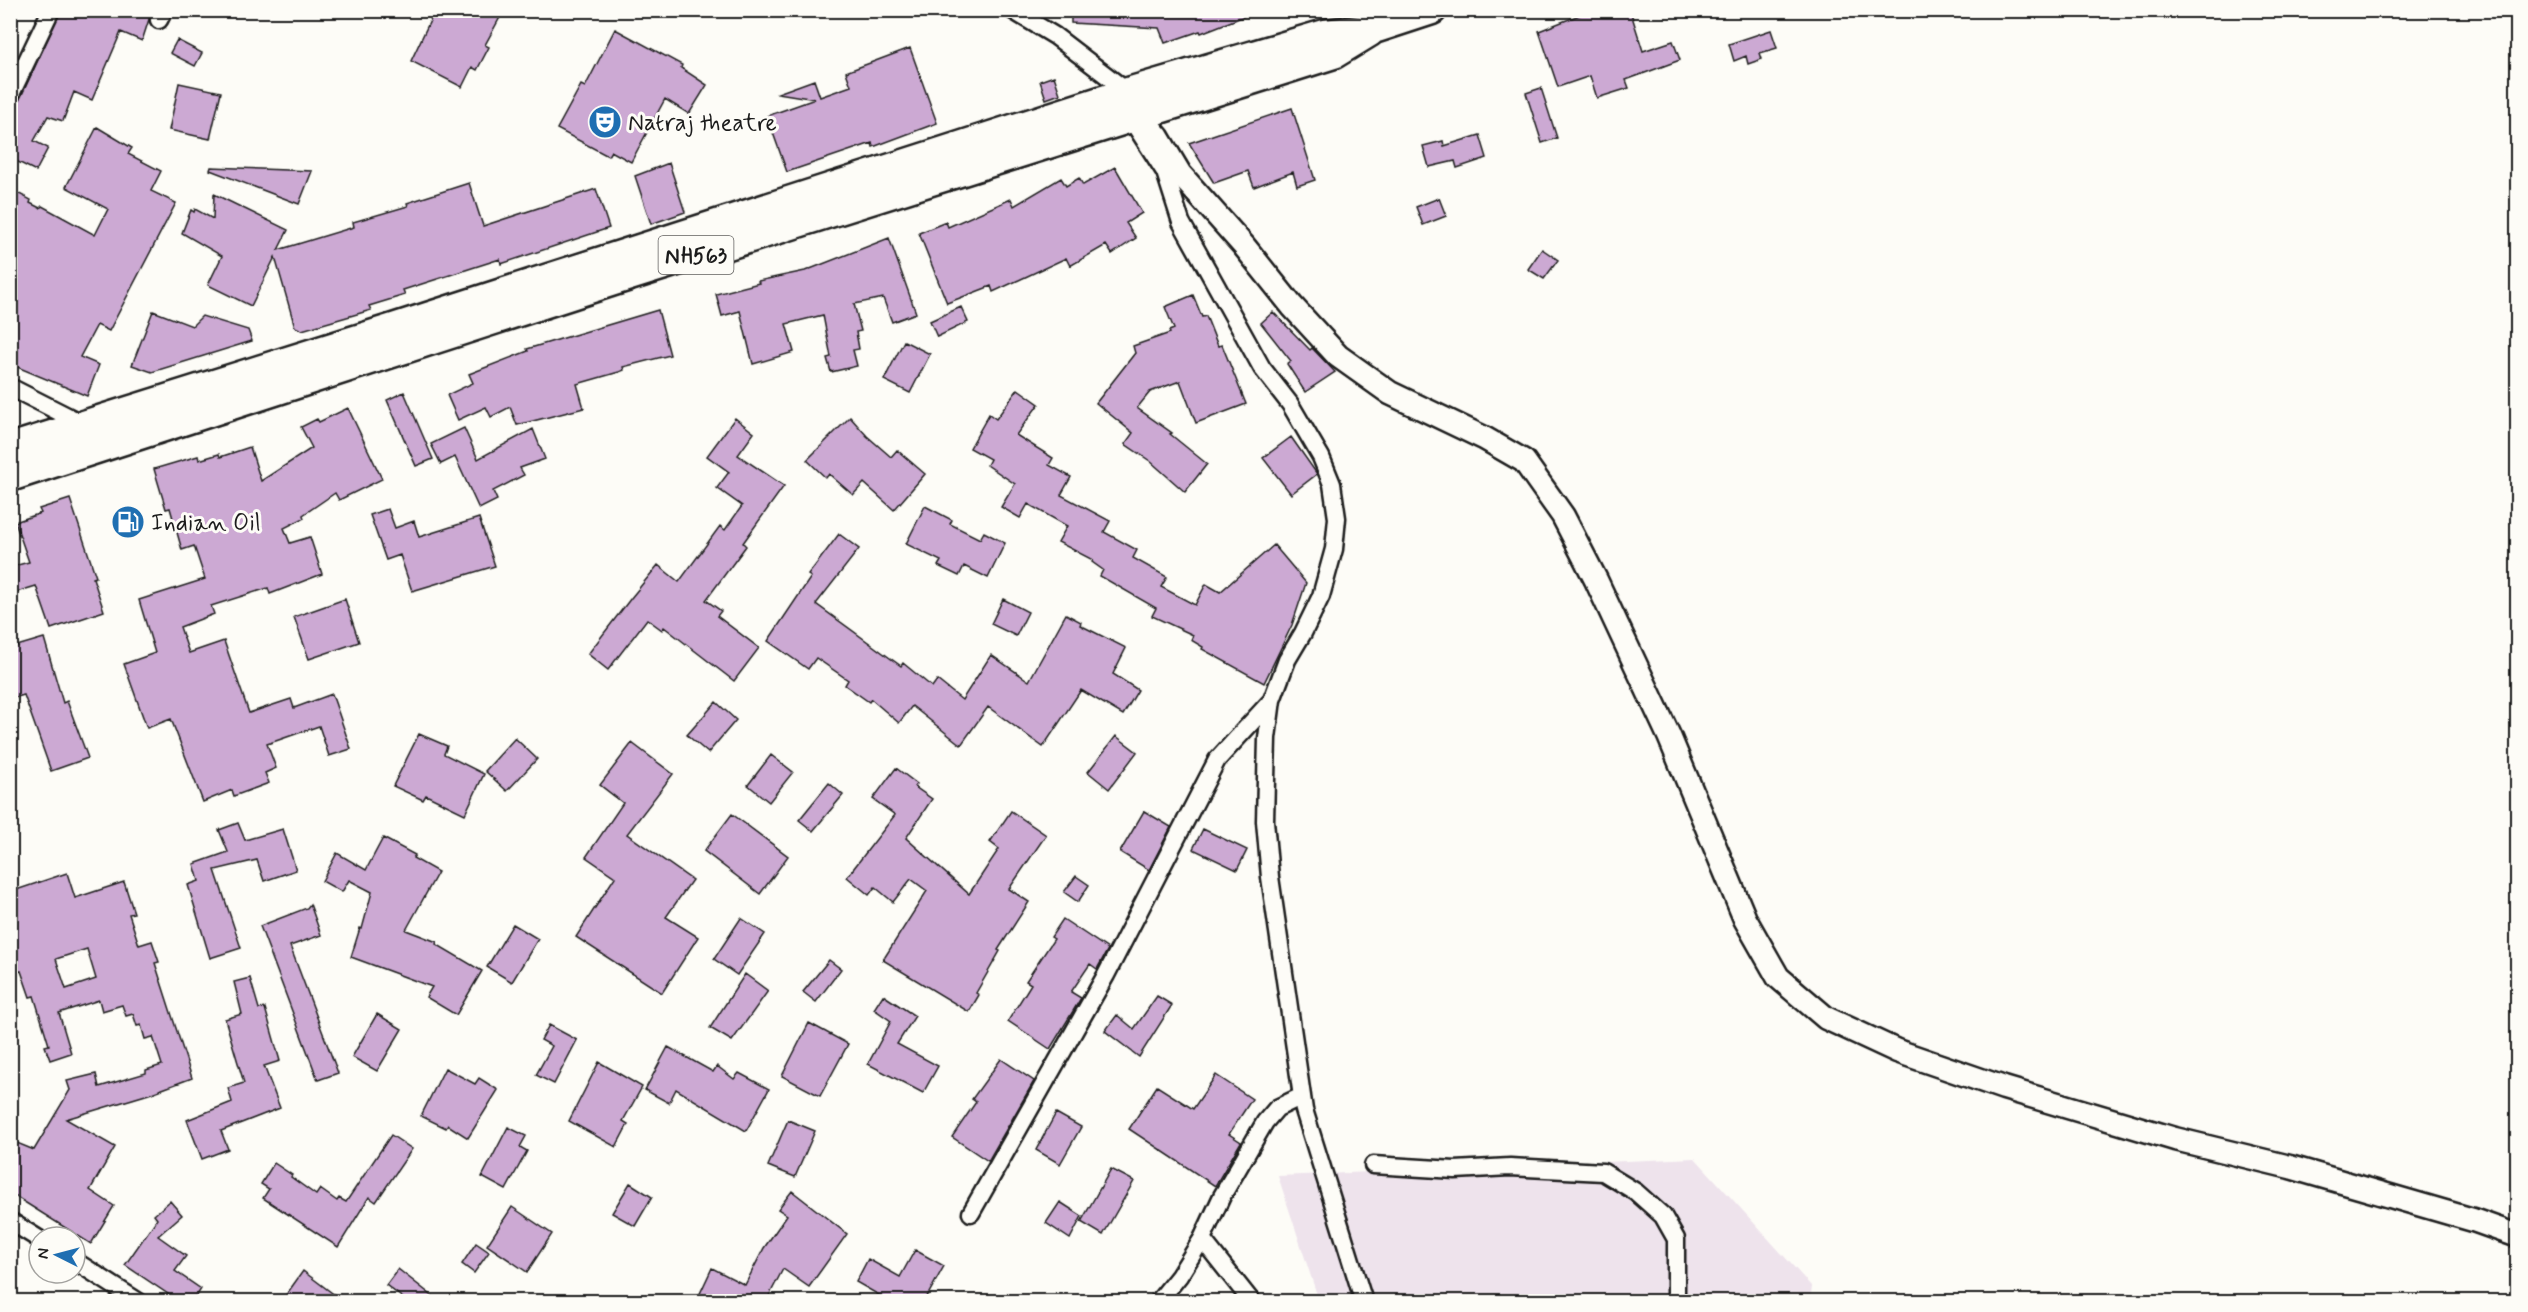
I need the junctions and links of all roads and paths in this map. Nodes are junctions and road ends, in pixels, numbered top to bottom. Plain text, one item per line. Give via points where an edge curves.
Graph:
1 (51, 10) edge
2 (1012, 10) edge
3 (1432, 10) edge
4 (10, 96) edge
5 (1133, 108) junction
6 (10, 387) edge
7 (85, 425) junction
8 (111, 445) junction
9 (10, 448) edge
10 (10, 477) edge
11 (1272, 700) junction
12 (1302, 1096) junction
13 (1373, 1166) dead end
14 (971, 1213) dead end
15 (10, 1221) edge
16 (27, 1232) edge
17 (2517, 1236) edge
18 (1202, 1239) junction
19 (87, 1269) edge
20 (1244, 1298) edge
21 (139, 1302) edge
22 (1158, 1302) edge
23 (1364, 1302) edge
24 (1676, 1302) edge

1 - 4 street
2 - 5 street via 1055,36
3 - 5 highway, NH563 via 1377,28 1334,54
5 - 7 highway, NH563
5 - 8 highway, NH563
5 - 11 street via 1165,172 1181,222 1262,368 1290,404 1322,457 1332,484 1337,518 1334,549 1321,596 1287,660
5 - 17 street via 1158,137 1180,174 1338,356 1390,393 1524,461 1563,516 1596,580 1669,736 1745,919 1778,977 1826,1018 1897,1051 2004,1088 2175,1139 2462,1216
6 - 7 street
7 - 8 street
7 - 9 highway, NH563
8 - 10 highway, NH563
11 - 12 street via 1265,821
11 - 14 street via 1217,760 1106,975
12 - 18 street via 1277,1108 1265,1122
12 - 23 street
13 - 24 street via 1603,1172 1636,1192 1663,1216 1676,1239
15 - 16 street
18 - 20 street
18 - 22 street
19 - 21 street

